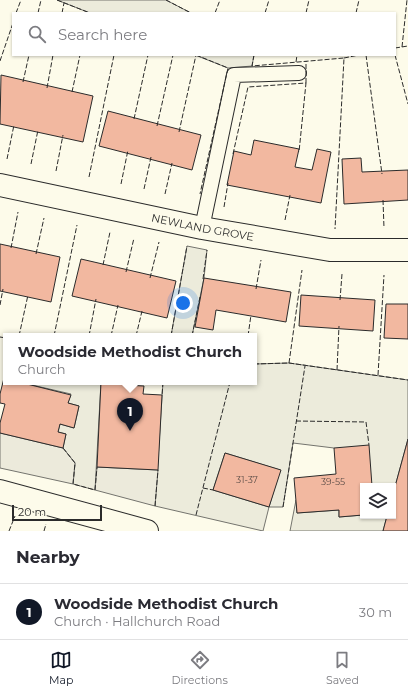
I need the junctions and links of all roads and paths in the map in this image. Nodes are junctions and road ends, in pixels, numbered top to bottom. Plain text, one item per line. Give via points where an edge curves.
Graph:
1 (299, 73) dead end
2 (0, 185) edge
3 (202, 228) junction
4 (408, 250) edge
5 (0, 491) edge
6 (146, 531) edge

1 - 3 lane via 234,75
2 - 3 street, NEWLAND GROVE
3 - 4 street, NEWLAND GROVE via 330,250
5 - 6 street

